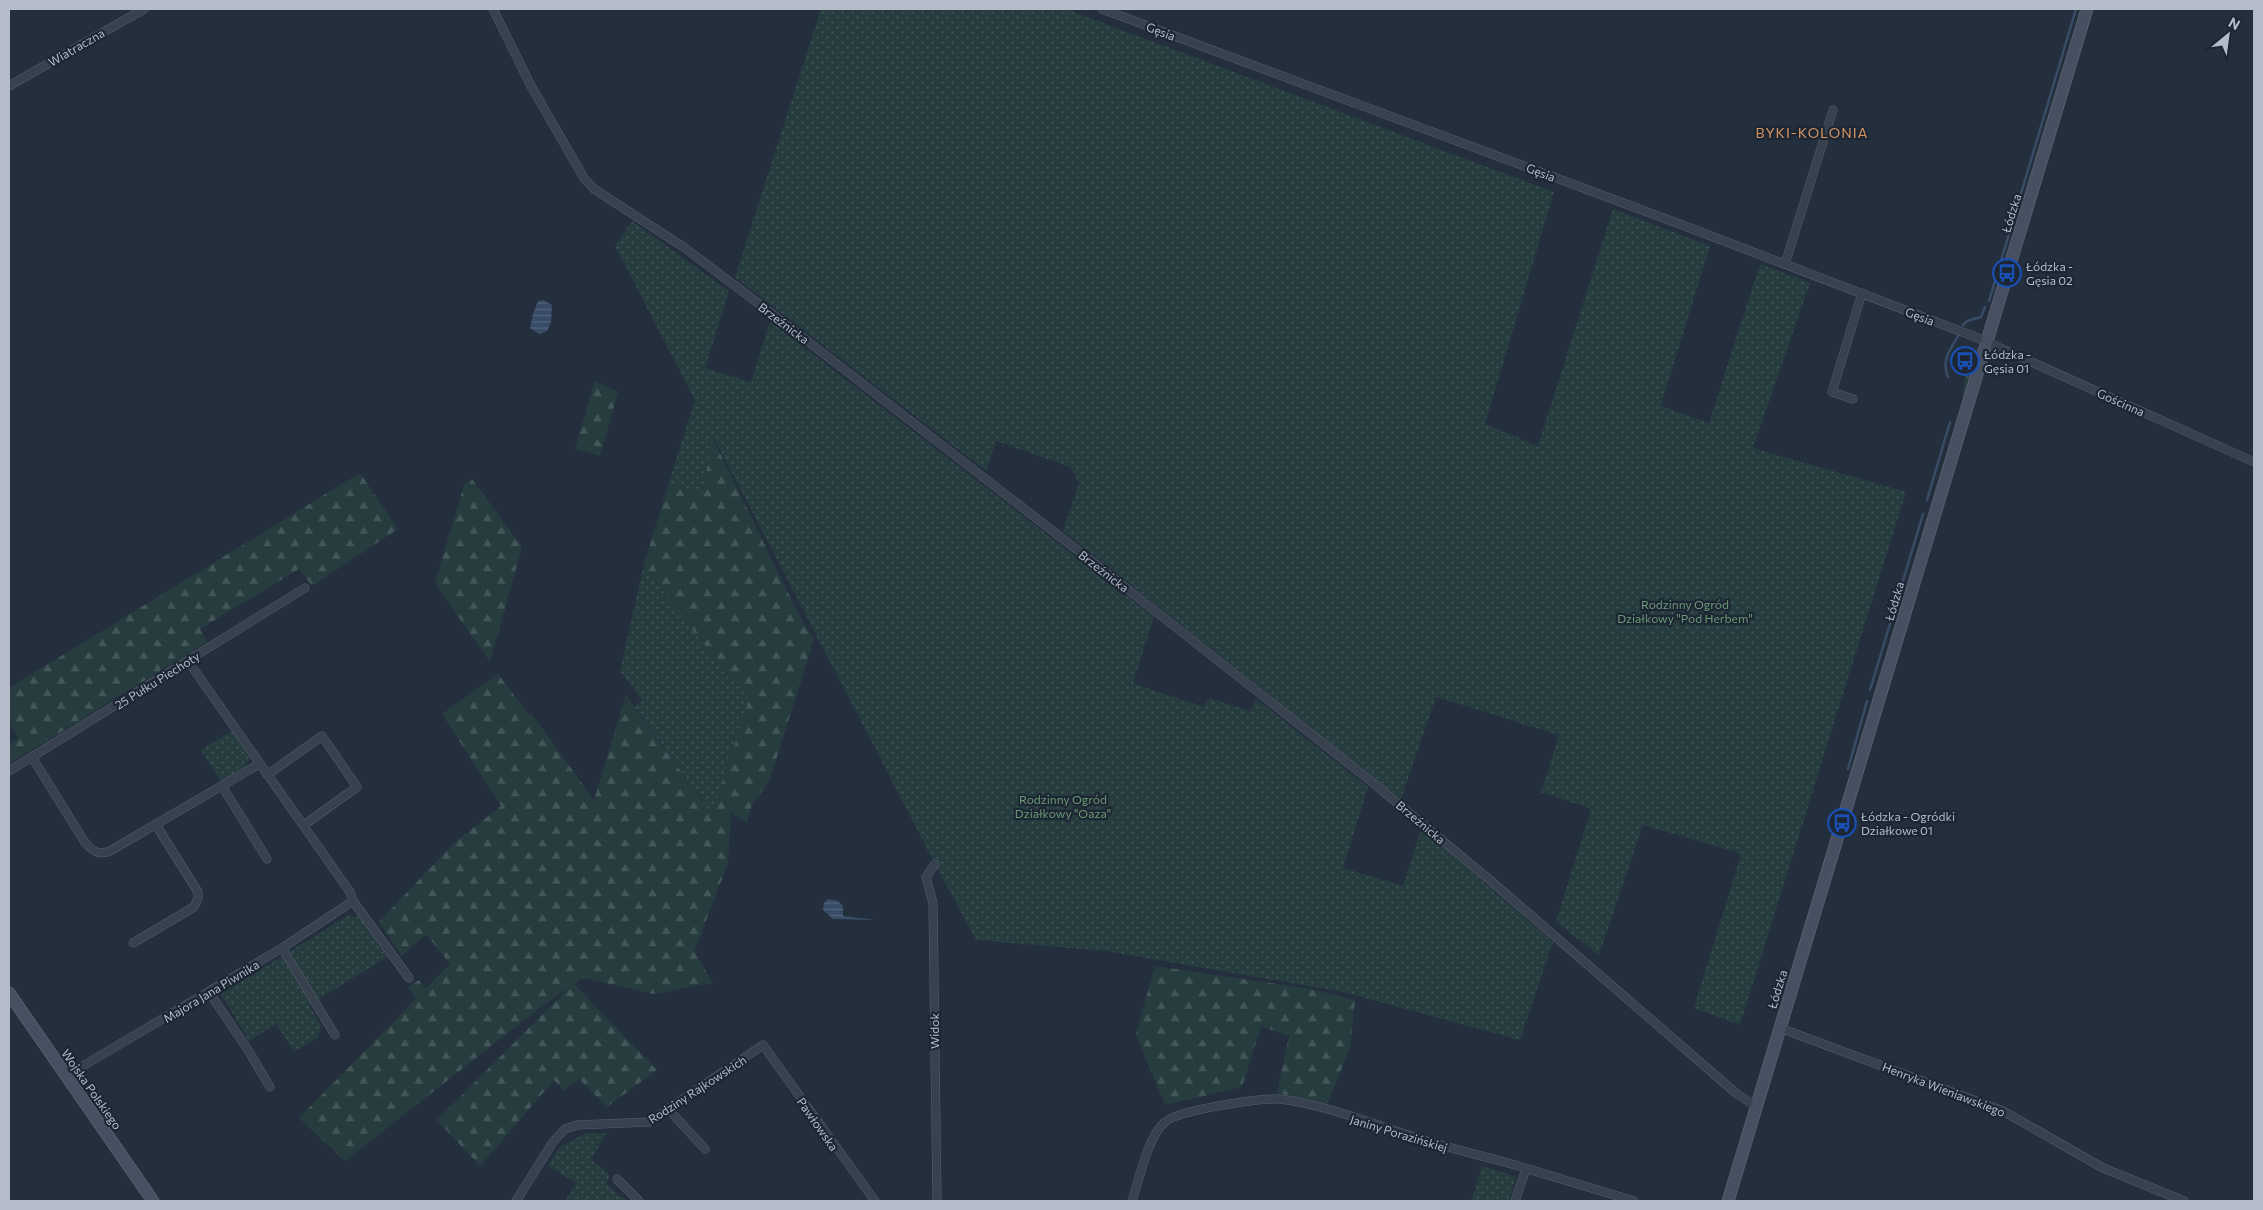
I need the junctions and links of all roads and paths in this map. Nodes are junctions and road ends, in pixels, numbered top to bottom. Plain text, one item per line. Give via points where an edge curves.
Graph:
1 (144, 9) edge
2 (494, 9) edge
3 (1102, 9) edge
4 (2087, 9) edge
5 (9, 86) edge
6 (1834, 110) dead end
7 (1785, 264) junction
8 (1862, 293) junction
9 (1982, 340) junction
10 (1853, 399) dead end
11 (2254, 462) edge
12 (305, 588) dead end
13 (188, 661) junction
14 (32, 757) junction
15 (259, 764) junction
16 (9, 771) edge
17 (267, 775) junction
18 (222, 786) junction
19 (156, 824) junction
20 (304, 825) junction
21 (267, 859) dead end
22 (935, 864) dead end
23 (352, 901) junction
24 (133, 943) dead end
25 (282, 948) junction
26 (409, 978) dead end
27 (209, 992) junction
28 (9, 993) edge
29 (1780, 1028) junction
30 (335, 1036) dead end
31 (763, 1045) joint
32 (66, 1076) junction
33 (270, 1087) dead end
34 (1756, 1106) junction
35 (669, 1110) junction
36 (704, 1149) dead end
37 (1526, 1169) junction
38 (617, 1178) dead end
39 (153, 1201) edge
40 (516, 1201) edge
41 (639, 1201) edge
42 (875, 1201) edge
43 (937, 1201) edge
44 (1132, 1201) edge
45 (1515, 1201) edge
46 (1634, 1201) edge
47 (1728, 1201) edge
48 (2184, 1201) edge

1 - 5 street, Wiatraczna
2 - 34 street, Brzeźnicka via 531,86 584,178 594,189 685,248 772,313 1396,801 1737,1094
3 - 7 street, Gęsia
4 - 9 main road, Łódzka
6 - 7 street
7 - 8 street, Gęsia
8 - 9 street, Gęsia
8 - 10 street via 1832,392
9 - 11 street, Gościnna
9 - 29 main road, Łódzka
12 - 13 street, 25 Pułku Piechoty
13 - 14 street, 25 Pułku Piechoty
13 - 15 street
14 - 16 street, 25 Pułku Piechoty
14 - 19 street via 84,841 95,851 110,851
15 - 17 street
15 - 18 street
17 - 20 street
17 - 20 street via 322,736 357,787
18 - 19 street
18 - 21 street
19 - 24 street via 199,896 194,907
20 - 23 street via 350,892
22 - 43 street, Widok via 926,877 933,903
23 - 25 street, Majora Jana Piwnika
23 - 26 street
25 - 27 street, Majora Jana Piwnika
25 - 30 street
27 - 32 street, Majora Jana Piwnika
27 - 33 street
28 - 32 main road, Wojska Polskiego
29 - 34 main road, Łódzka
29 - 48 street, Henryka Wieniawskiego via 2003,1111 2103,1168
31 - 35 street, Rodziny Rajkowskich
31 - 42 street, Pawłowska
32 - 39 main road, Wojska Polskiego
34 - 47 main road, Łódzka
35 - 36 street
35 - 40 street, Rodziny Rajkowskich via 650,1122 577,1125 565,1130 552,1142
37 - 44 street, Janiny Porazińskiej via 1319,1108 1281,1099 1243,1101 1177,1116 1162,1124
37 - 45 street
37 - 46 street, Janiny Porazińskiej
38 - 41 street

